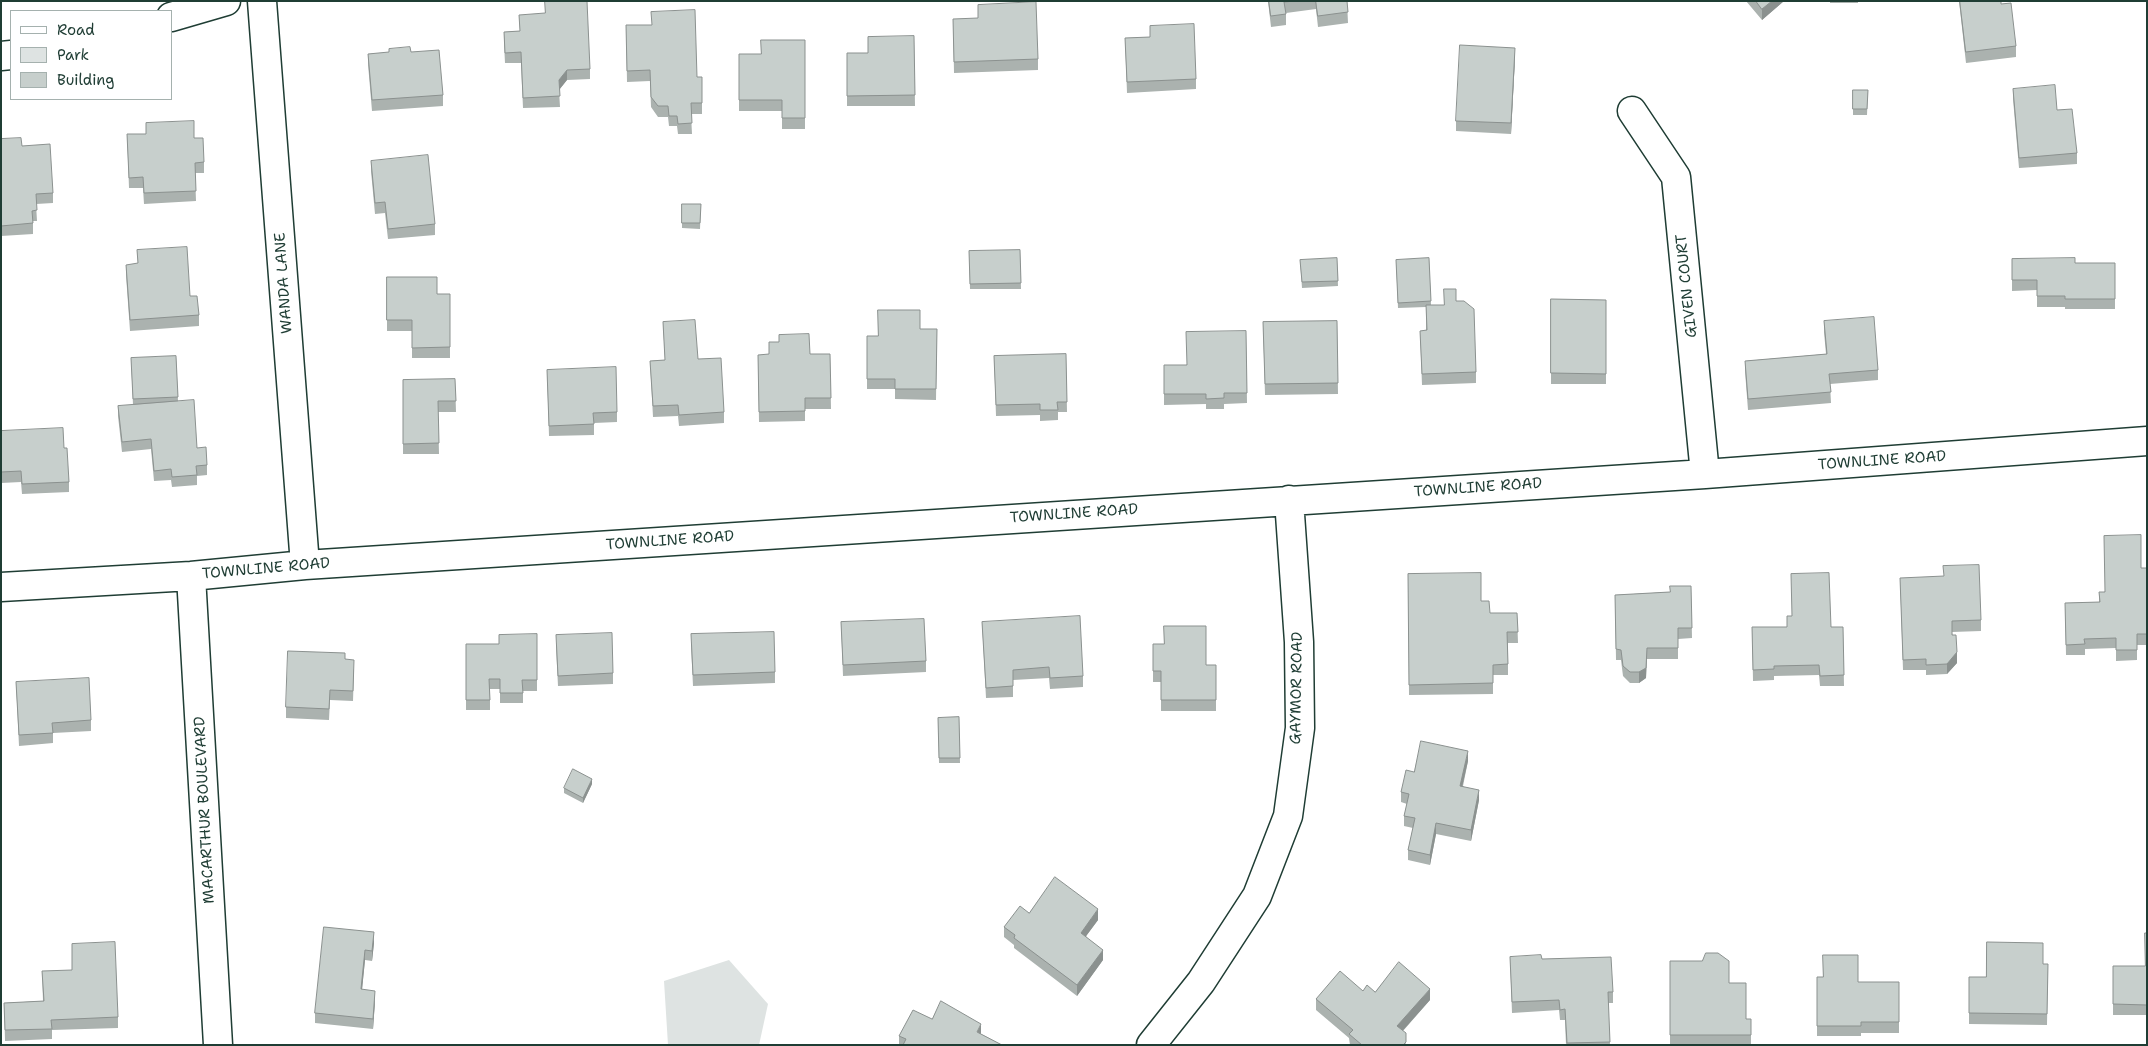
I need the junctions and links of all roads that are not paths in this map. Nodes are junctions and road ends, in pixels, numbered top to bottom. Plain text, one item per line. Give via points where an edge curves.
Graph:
1 (226, 1) edge
2 (262, 1) edge
3 (172, 17) edge
4 (1632, 111) dead end
5 (2147, 440) edge
6 (1705, 474) junction
7 (1288, 500) junction
8 (305, 565) junction
9 (191, 576) junction
10 (1, 587) edge
11 (218, 1045) edge
12 (1151, 1045) edge

1 - 3 street
2 - 8 street, WANDA LANE
4 - 6 street, GIVEN COURT via 1676,177
5 - 6 street, TOWNLINE ROAD
6 - 7 street, TOWNLINE ROAD
7 - 8 street, TOWNLINE ROAD
7 - 12 street, GAYMOR ROAD via 1299,642 1300,728 1288,816 1257,896 1201,982
8 - 9 street, TOWNLINE ROAD
9 - 10 street, TOWNLINE ROAD
9 - 11 street, MACARTHUR BOULEVARD

